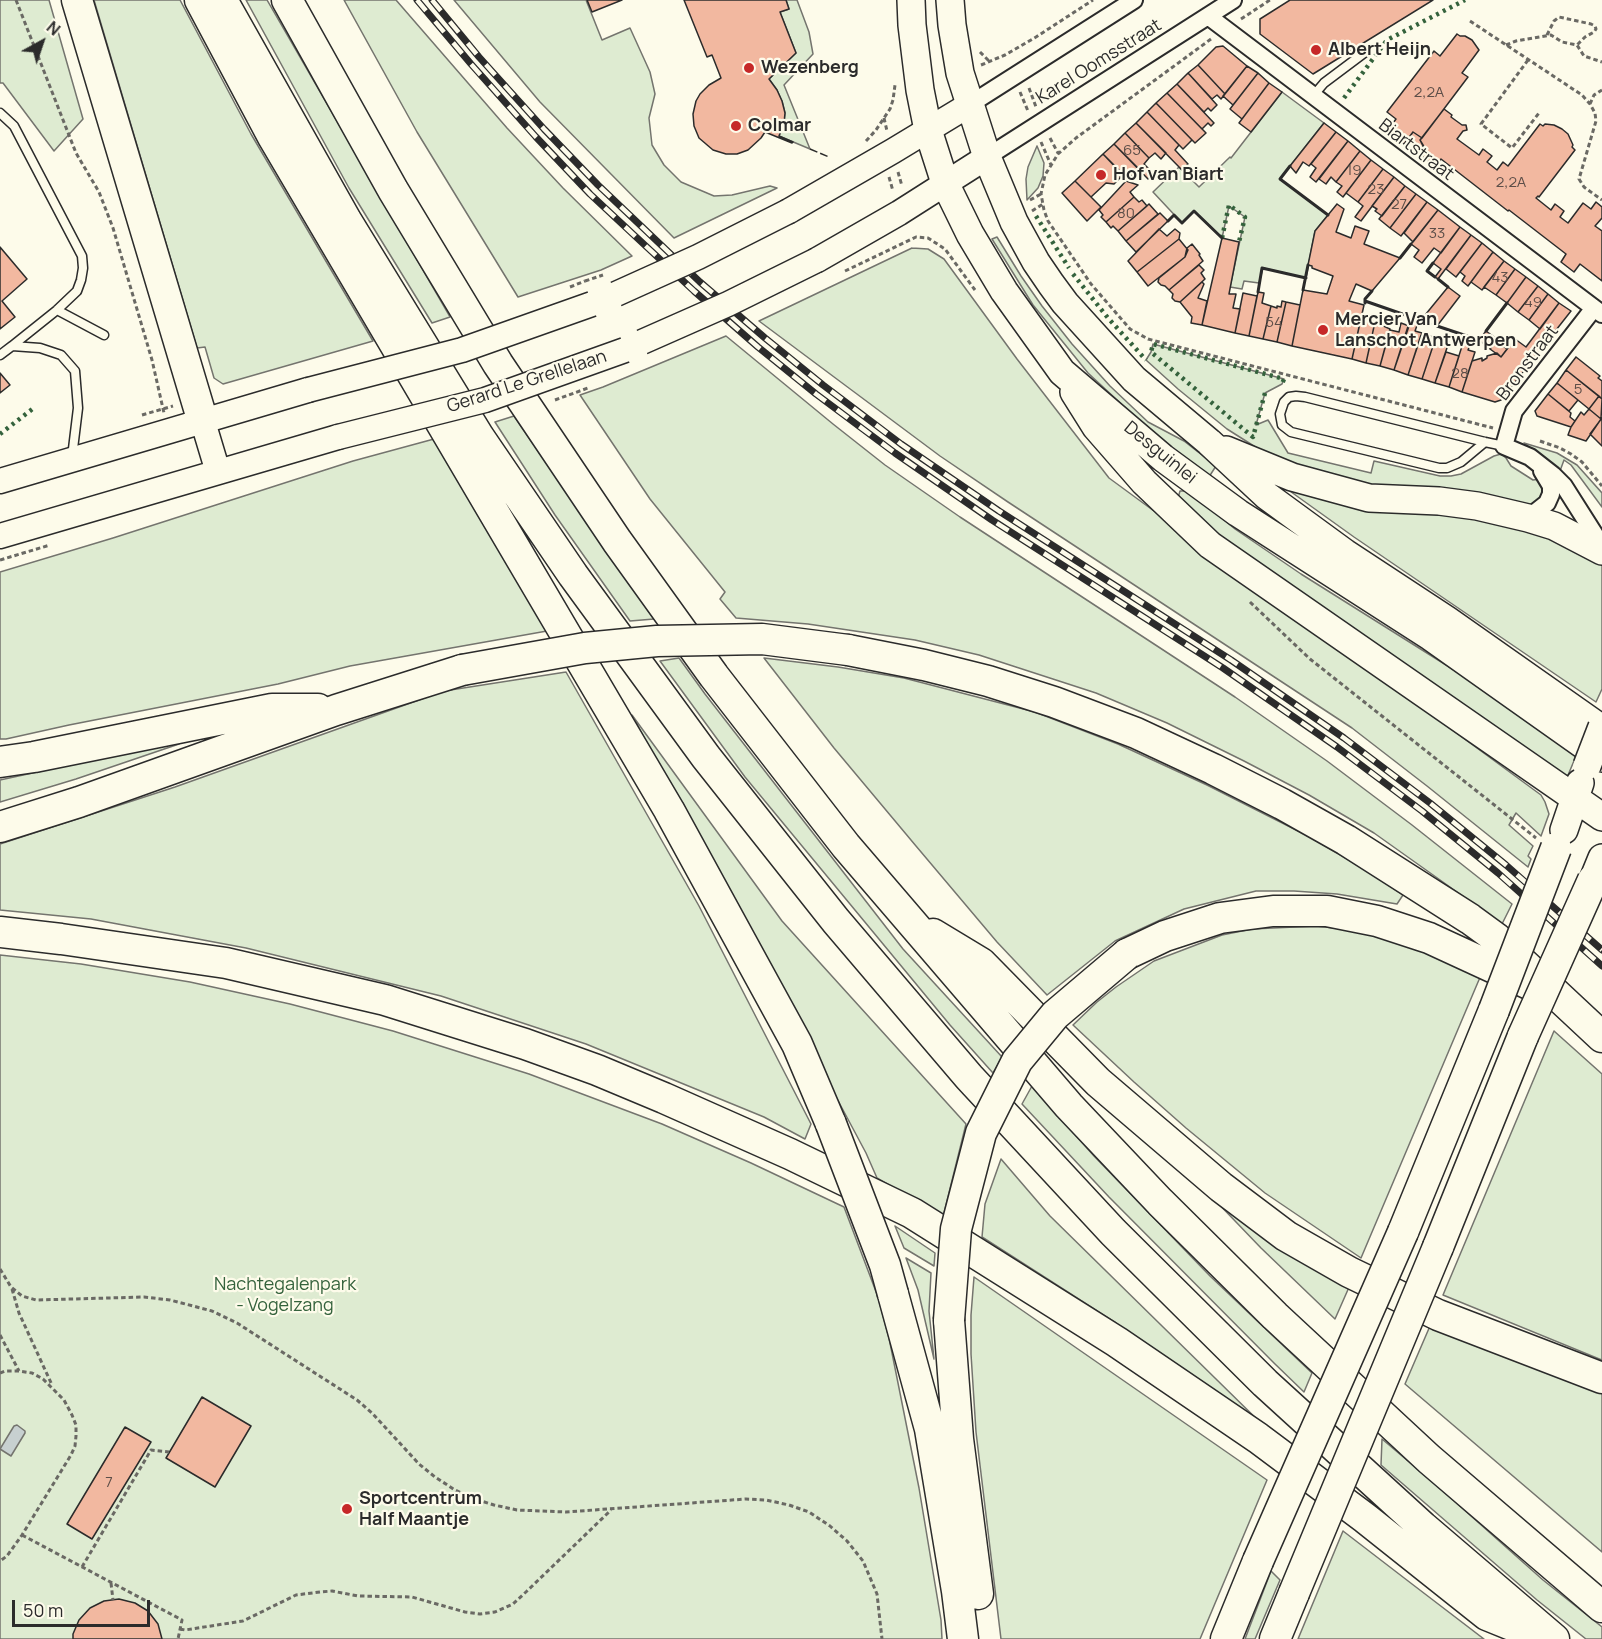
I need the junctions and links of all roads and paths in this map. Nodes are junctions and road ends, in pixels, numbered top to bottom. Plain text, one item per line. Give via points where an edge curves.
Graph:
1 (16, 0) edge
2 (77, 0) edge
3 (200, 0) edge
4 (222, 0) edge
5 (287, 0) edge
6 (911, 0) edge
7 (950, 0) edge
8 (1093, 0) edge
9 (1134, 0) edge
10 (1233, 0) edge
11 (1270, 0) edge
12 (1208, 16) junction
13 (1470, 21) dead end
14 (1226, 29) junction
15 (1546, 35) junction
16 (1506, 45) junction
17 (1577, 45) junction
18 (1364, 53) dead end
19 (1005, 55) dead end
20 (1528, 60) junction
21 (1602, 62) edge
22 (1022, 72) junction
23 (1602, 90) edge
24 (1313, 96) junction
25 (893, 100) dead end
26 (1590, 104) junction
27 (969, 105) junction
28 (0, 113) edge
29 (1539, 113) dead end
30 (1042, 121) junction
31 (876, 130) dead end
32 (928, 130) junction
33 (888, 154) junction
34 (1058, 154) junction
35 (987, 157) junction
36 (945, 183) junction
37 (1602, 200) edge
38 (903, 210) junction
39 (904, 243) junction
40 (945, 249) dead end
41 (837, 274) dead end
42 (603, 275) dead end
43 (566, 289) dead end
44 (57, 310) junction
45 (1598, 311) edge
46 (104, 335) dead end
47 (12, 346) junction
48 (0, 355) edge
49 (1062, 372) junction
50 (202, 422) junction
51 (170, 431) junction
52 (1506, 439) junction
53 (1485, 441) junction
54 (1209, 442) junction
55 (1530, 457) junction
56 (71, 460) junction
57 (218, 472) junction
58 (0, 481) edge
59 (1602, 486) edge
60 (1528, 518) junction
61 (0, 536) edge
62 (1602, 546) edge
63 (1602, 551) edge
64 (336, 710) junction
65 (1602, 728) edge
66 (0, 762) edge
67 (1594, 762) edge
68 (1575, 797) junction
69 (1602, 817) edge
70 (0, 827) edge
71 (1560, 839) joint
72 (1599, 871) edge
73 (909, 920) junction
74 (0, 932) edge
75 (1555, 993) junction
76 (1602, 1036) edge
77 (0, 1269) edge
78 (11, 1287) junction
79 (0, 1335) edge
80 (19, 1371) junction
81 (0, 1373) edge
82 (1602, 1378) edge
83 (53, 1389) junction
84 (169, 1452) dead end
85 (613, 1509) junction
86 (22, 1535) junction
87 (0, 1560) edge
88 (81, 1567) junction
89 (111, 1583) junction
90 (113, 1600) dead end
91 (1602, 1607) edge
92 (180, 1629) junction
93 (178, 1639) edge
94 (882, 1639) edge
95 (963, 1639) edge
96 (984, 1639) edge
97 (1226, 1639) edge
98 (1275, 1639) edge
99 (1546, 1639) edge
100 (1554, 1639) edge

1 - 51 path via 76,153 99,192 113,228
2 - 50 highway
3 - 95 highway, bridge via 273,137 669,810 797,1044 885,1265 930,1429
4 - 100 highway via 346,220 479,437 573,575 706,757 836,921 969,1077 1113,1232 1274,1391 1423,1527
5 - 73 highway via 393,190 498,364 610,531 779,761
6 - 32 main road, Desguinlei via 918,78
7 - 27 main road via 958,62
8 - 19 path
9 - 22 street, Karel Oomsstraat
10 - 12 street, Karel Oomsstraat
11 - 14 path
12 - 14 street, Biartstraat
12 - 30 street, Karel Oomsstraat
13 - 16 path
14 - 24 street, Biartstraat
14 - 34 path
15 - 16 path
15 - 17 path
15 - 17 path via 1559,17 1595,26 1594,32
16 - 20 path
17 - 21 path via 1584,56
18 - 24 lane via 1324,82
20 - 26 path
20 - 29 path via 1480,124 1512,147
22 - 27 street, Karel Oomsstraat
22 - 30 path
23 - 26 path
24 - 45 street, Biartstraat
25 - 33 path via 884,118
26 - 37 path via 1596,121 1579,179
27 - 32 street
27 - 35 main road
28 - 44 lane via 14,126 82,256 77,291
30 - 34 path
30 - 35 street, Karel Oomsstraat
31 - 33 path
32 - 33 street
32 - 36 main road, Desguinlei
33 - 38 path
33 - 38 path
33 - 50 street, bridge via 789,211 592,304 462,350
34 - 52 path via 1045,175 1041,194 1048,221 1091,284 1130,329 1148,339
35 - 36 street, Gerard Le Grellelaan
35 - 54 main road via 1008,212 1051,284 1134,379
36 - 38 street, Gerard Le Grellelaan
36 - 49 main road, Desguinlei via 1004,291
38 - 39 path
38 - 57 street, Gerard Le Grellelaan, bridge via 817,260 624,350 485,400
39 - 40 path via 916,237 928,238
39 - 41 path
42 - 43 path, bridge
44 - 46 lane
44 - 47 lane
45 - 52 street, Bronstraat via 1514,411
47 - 48 lane
47 - 56 lane via 40,348 61,355 75,371 78,408
49 - 67 main road, Desguinlei via 1163,458 1238,513 1431,638
49 - 68 main road via 1096,427 1144,482 1210,545
50 - 51 street
50 - 57 street
51 - 56 street
52 - 53 lane
52 - 55 street
52 - 59 path via 1566,450
53 - 53 lane via 1305,397 1289,398 1280,414 1282,425 1291,432 1439,468 1461,462
54 - 60 main road via 1292,477 1369,498 1439,501
54 - 65 main road via 1267,496 1345,554
55 - 60 street via 1547,477 1551,494 1547,503
55 - 62 street via 1564,486
56 - 58 street
57 - 61 street, Gerard Le Grellelaan
60 - 63 main road via 1554,526
64 - 66 highway via 272,709
64 - 70 highway
64 - 75 highway, bridge via 462,670 585,648 657,641 762,639 924,665 1054,702 1136,733 1282,804 1347,840 1497,938
65 - 67 main road, bridge
67 - 68 main road
68 - 69 main road
68 - 71 main road
71 - 97 highway, bridge via 1402,1232
72 - 75 highway, bridge
73 - 82 highway via 981,963 1098,1082 1221,1187 1286,1236 1438,1315
73 - 91 highway via 1069,1106 1160,1202 1429,1460
74 - 99 highway via 226,963 385,1000 597,1070 790,1154 912,1213 1108,1336 1258,1438 1487,1615
75 - 76 highway
75 - 96 highway, bridge via 1429,938 1377,921 1327,911 1273,911 1220,918 1165,936 1127,954 1055,1015 1017,1061 981,1133 956,1229 949,1320 958,1438
75 - 98 highway, bridge via 1523,1036
77 - 78 path
78 - 83 path
78 - 85 path via 36,1300 144,1297 212,1311 357,1400 419,1464 455,1490 517,1510
79 - 80 path
80 - 81 path
80 - 83 path via 32,1373
83 - 86 path via 64,1400 76,1425 75,1446
84 - 88 path via 152,1450
85 - 92 path via 527,1592 495,1612 465,1612 412,1597 358,1596 332,1591 296,1595 243,1621
85 - 94 path via 746,1499 766,1500 809,1512 847,1541 862,1561 877,1594
86 - 87 path
86 - 88 path
88 - 89 path
89 - 90 path
89 - 92 path via 182,1620
92 - 93 path

